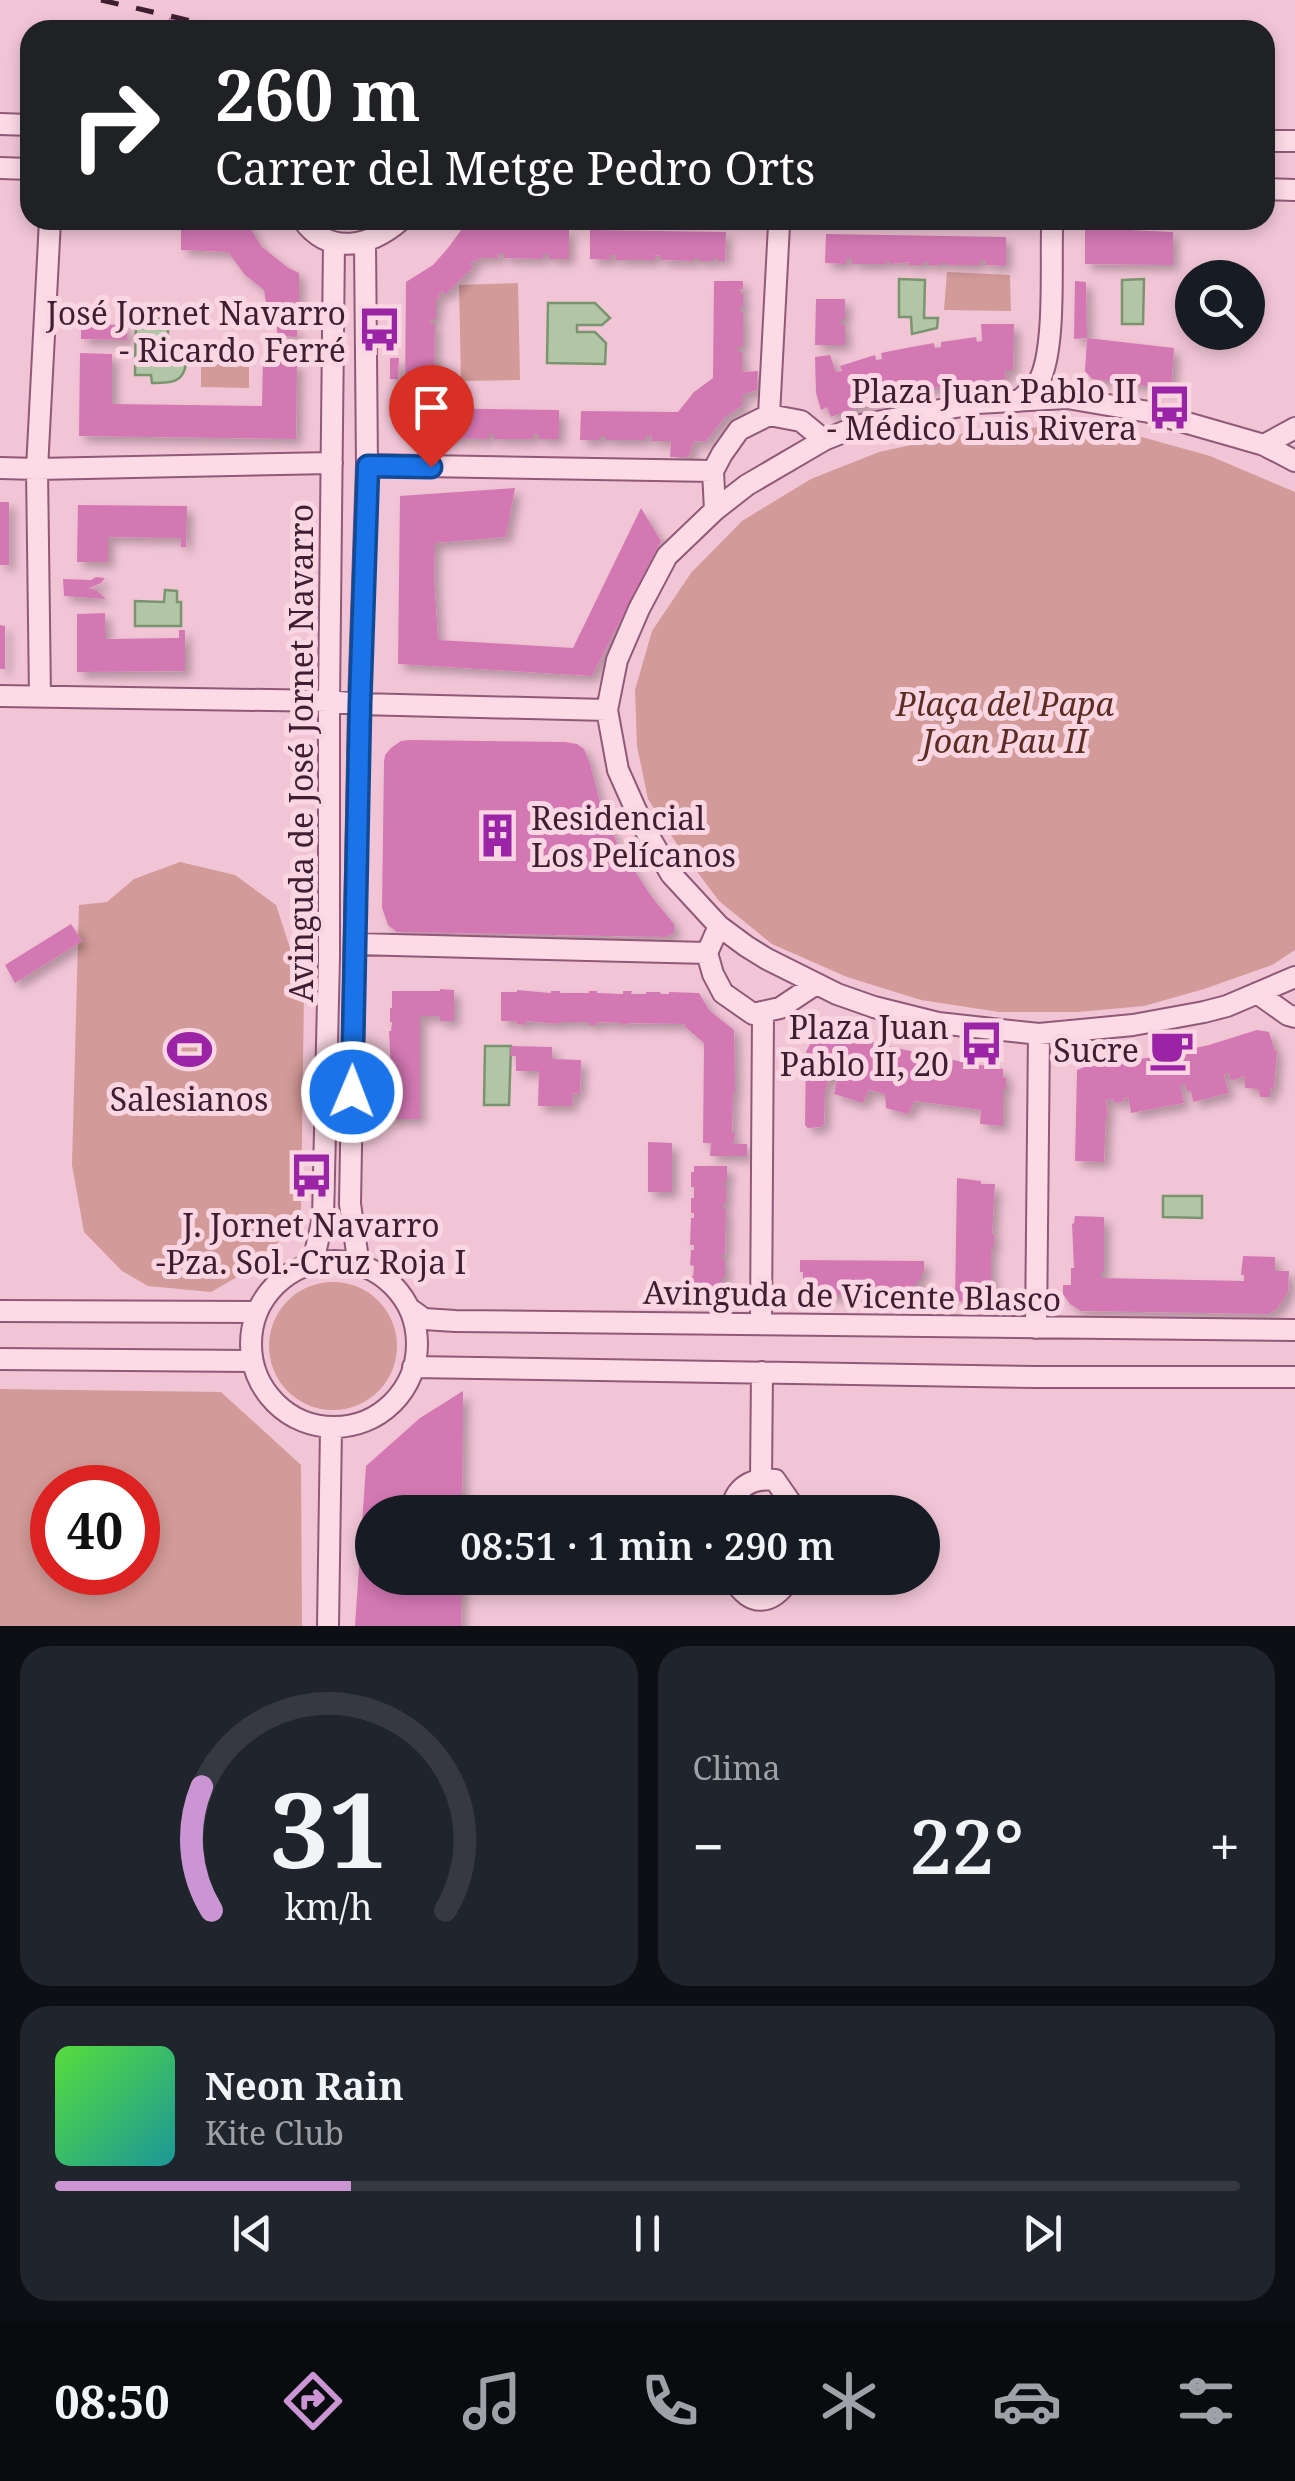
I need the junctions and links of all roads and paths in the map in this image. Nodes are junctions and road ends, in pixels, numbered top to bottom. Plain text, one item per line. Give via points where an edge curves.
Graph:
1 (49, 230) edge
2 (311, 230) edge
3 (385, 230) edge
4 (779, 230) edge
5 (1051, 230) edge
6 (334, 243) junction
7 (365, 243) junction
8 (1048, 347) junction
9 (1066, 398) junction
10 (1019, 400) junction
11 (769, 414) junction
12 (1295, 428) edge
13 (824, 440) junction
14 (1264, 445) junction
15 (1295, 461) edge
16 (332, 464) junction
17 (368, 466) junction
18 (0, 468) edge
19 (37, 469) junction
20 (713, 471) junction
21 (715, 510) junction
22 (0, 696) edge
23 (40, 696) junction
24 (329, 701) junction
25 (360, 704) junction
26 (607, 710) junction
27 (719, 926) junction
28 (356, 944) junction
29 (707, 953) junction
30 (1295, 977) edge
31 (816, 984) junction
32 (1257, 993) junction
33 (762, 1012) junction
34 (1295, 1017) edge
35 (1039, 1034) junction
36 (313, 1262) junction
37 (359, 1266) junction
38 (410, 1309) junction
39 (0, 1311) edge
40 (256, 1312) junction
41 (761, 1324) junction
42 (1036, 1328) junction
43 (1295, 1330) edge
44 (0, 1359) edge
45 (250, 1361) junction
46 (413, 1367) junction
47 (762, 1372) junction
48 (1295, 1377) edge
49 (331, 1428) junction
50 (761, 1478) junction
51 (736, 1495) edge
52 (786, 1495) edge
53 (747, 1595) edge
54 (776, 1595) edge
55 (328, 1626) edge

1 - 19 street
2 - 6 street
3 - 7 street
4 - 11 street
5 - 8 street
6 - 7 street
6 - 16 street, Avinguda de José Jornet Navarro
7 - 17 street, Avinguda de José Jornet Navarro
8 - 9 street
8 - 10 street via 1041,376
9 - 10 street
9 - 14 street via 1150,412
10 - 13 street via 861,425
11 - 13 street via 801,420
11 - 20 street via 740,430
12 - 14 street
13 - 21 street
14 - 15 street
16 - 19 street
16 - 24 street, Avinguda de José Jornet Navarro
17 - 20 street
17 - 25 street, Avinguda de José Jornet Navarro
18 - 19 street
19 - 23 street
20 - 21 street
21 - 26 street via 667,556 617,660
22 - 23 street
23 - 24 street
24 - 25 street
24 - 36 street, Avinguda de José Jornet Navarro via 322,1218
25 - 26 street
25 - 28 street, Avinguda de José Jornet Navarro
26 - 27 street via 618,770 643,826 671,874
27 - 29 street
27 - 31 street
28 - 29 street
28 - 37 street, Avinguda de José Jornet Navarro via 350,1204
29 - 33 street via 723,993 753,1014
30 - 32 street
31 - 33 street
31 - 35 street via 938,1023
32 - 34 street
32 - 35 street via 1204,1012
33 - 41 street
35 - 42 street
36 - 37 street
36 - 40 street via 272,1286
37 - 38 street via 386,1278
38 - 41 street, Avinguda de Vicente Blasco via 424,1318 455,1321
38 - 46 street
39 - 40 street
40 - 45 street
41 - 42 street, Avinguda de Vicente Blasco
42 - 43 street, Avinguda de Vicente Blasco
44 - 45 street
45 - 49 street via 274,1401 301,1421
46 - 47 street
46 - 49 street via 404,1391 378,1416
47 - 48 street
47 - 50 street
49 - 55 street
50 - 51 street
50 - 52 street via 775,1480
53 - 54 street

